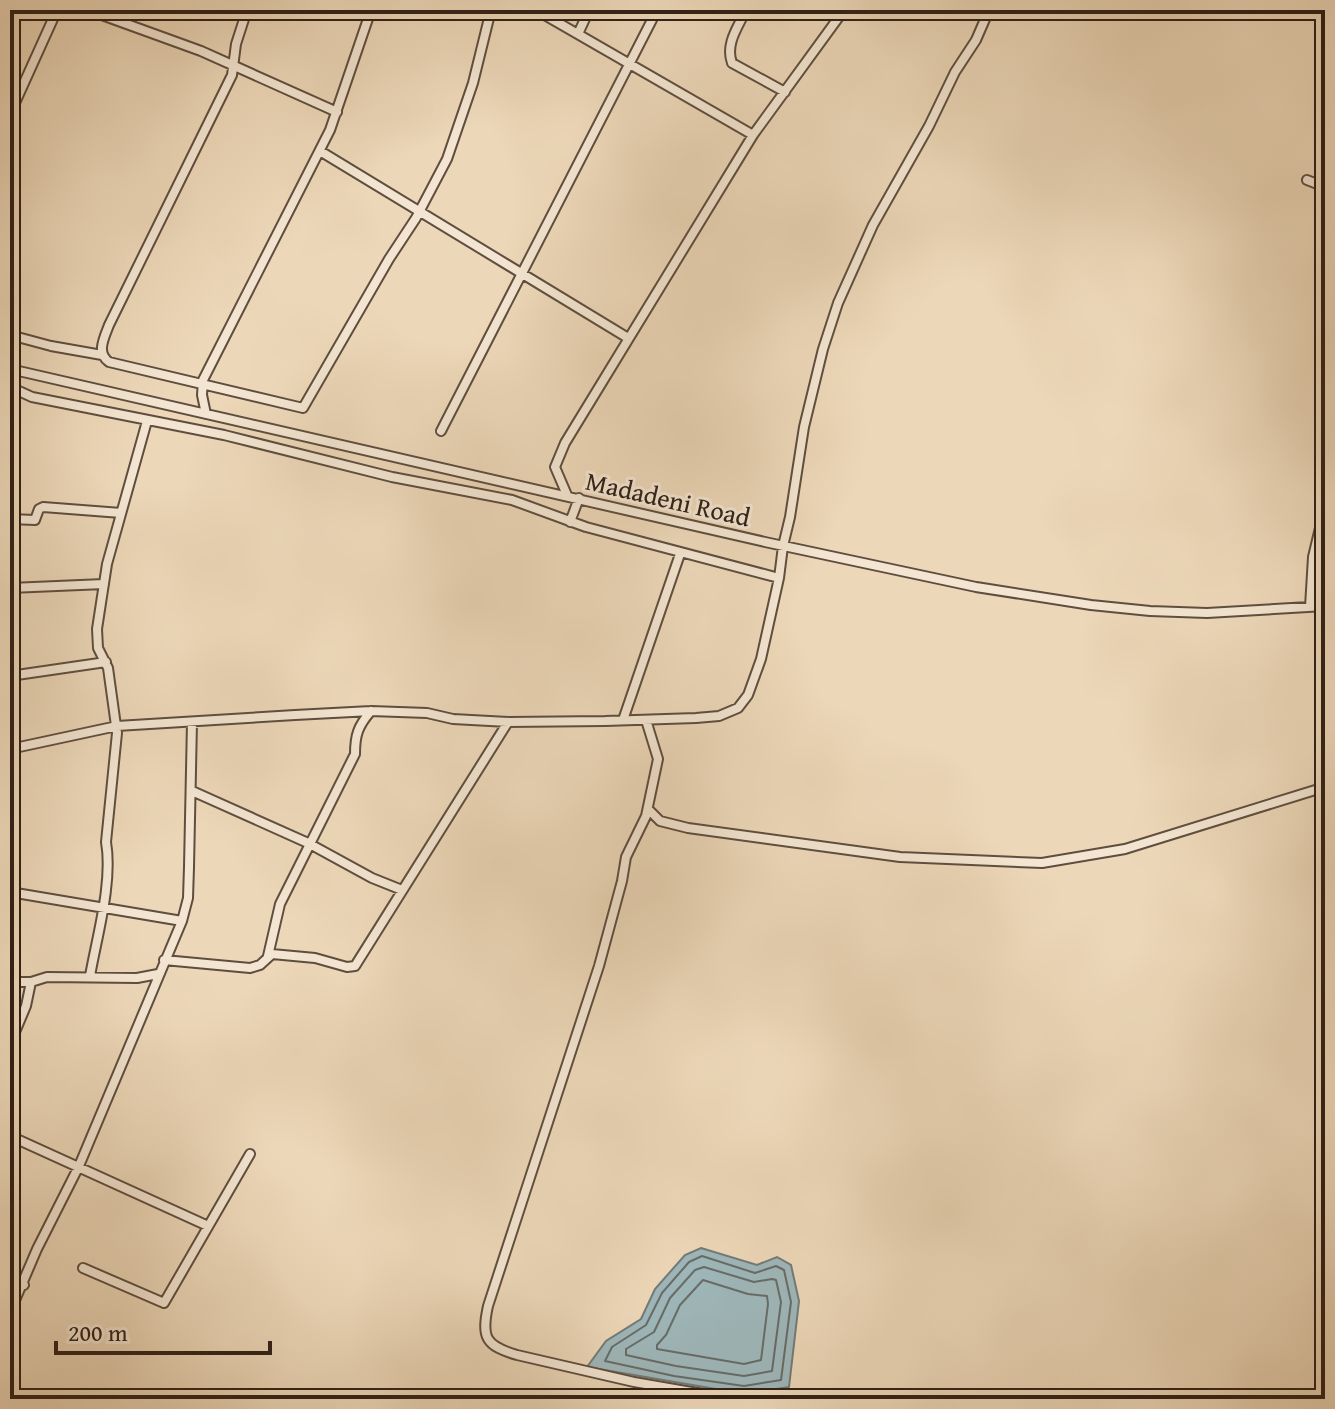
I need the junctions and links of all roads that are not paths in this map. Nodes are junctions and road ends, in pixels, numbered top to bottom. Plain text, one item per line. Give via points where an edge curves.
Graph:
1 (57, 10) edge
2 (88, 10) edge
3 (247, 10) edge
4 (371, 10) edge
5 (491, 10) edge
6 (536, 10) edge
7 (589, 10) edge
8 (657, 10) edge
9 (746, 10) edge
10 (844, 10) edge
11 (989, 10) edge
12 (1303, 10) edge
13 (1325, 19) edge
14 (578, 34) junction
15 (629, 64) junction
16 (234, 65) junction
17 (785, 92) junction
18 (337, 112) junction
19 (10, 114) edge
20 (753, 135) junction
21 (320, 151) junction
22 (1307, 180) dead end
23 (1325, 187) edge
24 (420, 210) junction
25 (522, 273) junction
26 (10, 335) edge
27 (628, 338) junction
28 (102, 355) junction
29 (10, 369) edge
30 (202, 384) junction
31 (10, 387) edge
32 (206, 414) junction
33 (147, 421) junction
34 (441, 431) dead end
35 (567, 495) junction
36 (579, 498) junction
37 (1325, 507) edge
38 (121, 513) junction
39 (10, 519) edge
40 (570, 522) junction
41 (783, 546) junction
42 (680, 554) junction
43 (779, 578) junction
44 (104, 584) junction
45 (10, 588) edge
46 (1325, 606) edge
47 (1310, 607) junction
48 (106, 662) junction
49 (10, 676) edge
50 (371, 711) junction
51 (623, 720) junction
52 (646, 720) junction
53 (192, 722) junction
54 (508, 722) junction
55 (117, 726) junction
56 (10, 749) edge
57 (1325, 787) edge
58 (192, 791) junction
59 (648, 809) junction
60 (308, 843) junction
61 (402, 890) junction
62 (10, 892) edge
63 (102, 907) junction
64 (182, 921) junction
65 (268, 956) junction
66 (164, 960) junction
67 (158, 974) junction
68 (90, 976) junction
69 (10, 982) edge
70 (31, 982) junction
71 (10, 1044) edge
72 (10, 1136) edge
73 (250, 1154) dead end
74 (79, 1166) junction
75 (208, 1226) junction
76 (83, 1268) dead end
77 (10, 1279) edge
78 (24, 1285) junction
79 (10, 1312) edge
80 (732, 1399) edge

1 - 19 street
2 - 16 street
3 - 16 street
4 - 18 street
5 - 24 street via 454,140
6 - 14 street
7 - 14 street
8 - 15 street
9 - 17 street via 729,46 732,63
10 - 17 street
11 - 41 street via 873,225 838,303 804,427
12 - 13 street
14 - 15 street
15 - 20 street
15 - 25 street
16 - 18 street
16 - 28 street via 109,325
17 - 20 street
18 - 21 street
20 - 27 street
21 - 24 street
21 - 30 street
22 - 23 street
24 - 25 street
24 - 30 street via 303,408
25 - 27 street
25 - 34 street
26 - 28 street
27 - 35 street via 556,461 555,471
28 - 30 street via 109,362
29 - 32 street, Madadeni Road
30 - 32 street
31 - 33 street via 32,397
32 - 35 street, Madadeni Road
33 - 38 street
33 - 40 street via 512,500
35 - 36 street, Madadeni Road
36 - 40 street
36 - 41 street, Madadeni Road
37 - 47 street via 1313,557
38 - 39 street via 43,507 35,520
38 - 44 street
40 - 42 street
41 - 43 street
41 - 47 street, Madadeni Road via 1091,605 1207,613
42 - 43 street
42 - 51 street
43 - 52 street via 761,659 744,702 719,716
44 - 45 street
44 - 48 street via 96,642
46 - 47 street, Madadeni Road
48 - 49 street
48 - 55 street
50 - 53 street
50 - 54 street
50 - 60 street via 360,724 355,754
51 - 52 street
51 - 54 street
52 - 59 street via 658,759
53 - 55 street
53 - 58 street
54 - 61 street
55 - 56 street
55 - 63 street
57 - 59 street via 1125,849 1042,863 900,857 698,830 660,821
58 - 60 street
58 - 64 street via 188,898
59 - 80 street via 626,857 599,966 488,1306 485,1334 499,1350 517,1355
60 - 61 street
60 - 65 street via 280,904
61 - 65 street via 351,968 280,953
62 - 63 street
63 - 64 street
63 - 68 street
64 - 66 street
65 - 66 street via 250,968
66 - 67 street
67 - 68 street
67 - 74 street
68 - 70 street
69 - 70 street
70 - 71 street
72 - 74 street
73 - 75 street
74 - 75 street
74 - 78 street
75 - 76 street via 164,1303
77 - 78 street
78 - 79 street

